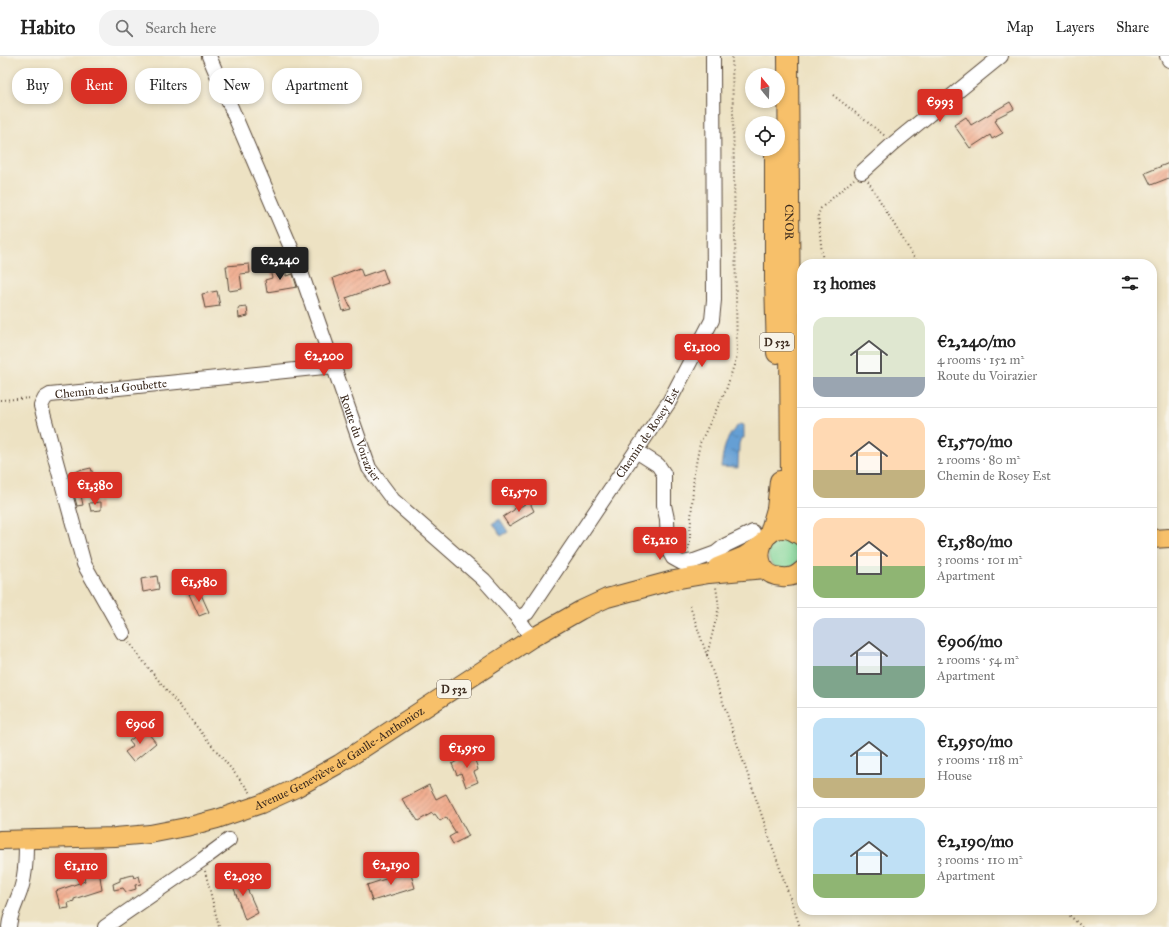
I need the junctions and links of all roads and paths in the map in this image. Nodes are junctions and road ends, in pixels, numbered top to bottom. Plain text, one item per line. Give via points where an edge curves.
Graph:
1 (209, 56) edge
2 (713, 56) edge
3 (774, 56) edge
4 (788, 56) edge
5 (1001, 56) edge
6 (1167, 56) edge
7 (1169, 60) edge
8 (774, 68) edge
9 (833, 95) dead end
10 (894, 143) junction
11 (775, 156) edge
12 (862, 172) junction
13 (822, 259) edge
14 (915, 259) edge
15 (334, 366) junction
16 (45, 398) junction
17 (0, 400) edge
18 (636, 451) junction
19 (797, 529) edge
20 (797, 533) edge
21 (761, 537) junction
22 (1169, 538) edge
23 (1157, 539) edge
24 (1157, 546) edge
25 (1169, 546) edge
26 (766, 569) junction
27 (797, 573) edge
28 (703, 574) junction
29 (690, 606) dead end
30 (518, 618) junction
31 (123, 634) joint
32 (532, 638) junction
33 (706, 655) junction
34 (261, 804) junction
35 (26, 839) junction
36 (0, 840) edge
37 (229, 840) dead end
38 (202, 860) junction
39 (1069, 915) edge
40 (9, 927) edge
41 (105, 927) edge
42 (218, 927) edge
43 (800, 927) edge
44 (1082, 927) edge

1 - 15 street, Route du Voirazier via 298,264
2 - 18 street, Chemin de Rosey Est via 714,313 669,402
3 - 8 highway
4 - 19 highway, CNOR / D 532 via 791,490 792,516
5 - 10 street
6 - 7 street
9 - 10 path
10 - 12 street
11 - 21 highway, CNOR / D 532 via 780,484 777,509
12 - 13 path via 821,208 818,215
12 - 14 path
15 - 16 street, Chemin de la Goubette via 50,395
15 - 30 street, Route du Voirazier via 369,468 393,500 484,580
16 - 17 path
16 - 31 street, Chemin de la Goubette via 41,406 84,564
18 - 21 street via 658,465 664,474 668,549 673,558 682,563 694,561 716,553 726,545
18 - 30 street, Chemin de Rosey Est via 527,613
20 - 21 main road via 787,529
21 - 26 main road via 761,562
21 - 28 main road, Avenue Geneviève de Gaulle-Anthonioz / D 532 via 744,556
22 - 23 main road
24 - 25 main road
26 - 27 main road via 779,577 787,578
26 - 28 main road, Avenue Geneviève de Gaulle-Anthonioz / D 532
28 - 32 main road, Avenue Geneviève de Gaulle-Anthonioz / D 532 via 607,598
28 - 33 path via 717,589 719,607
29 - 33 path
30 - 32 street, Route du Voirazier
31 - 34 path
32 - 34 main road, Avenue Geneviève de Gaulle-Anthonioz / D 532 via 338,764
33 - 43 path
34 - 35 main road, Avenue Geneviève de Gaulle-Anthonioz / D 532 via 209,821 150,834
35 - 36 main road, Avenue Geneviève de Gaulle-Anthonioz / D 532
35 - 40 street via 24,876
37 - 38 street
38 - 41 street
38 - 42 path
39 - 44 path

